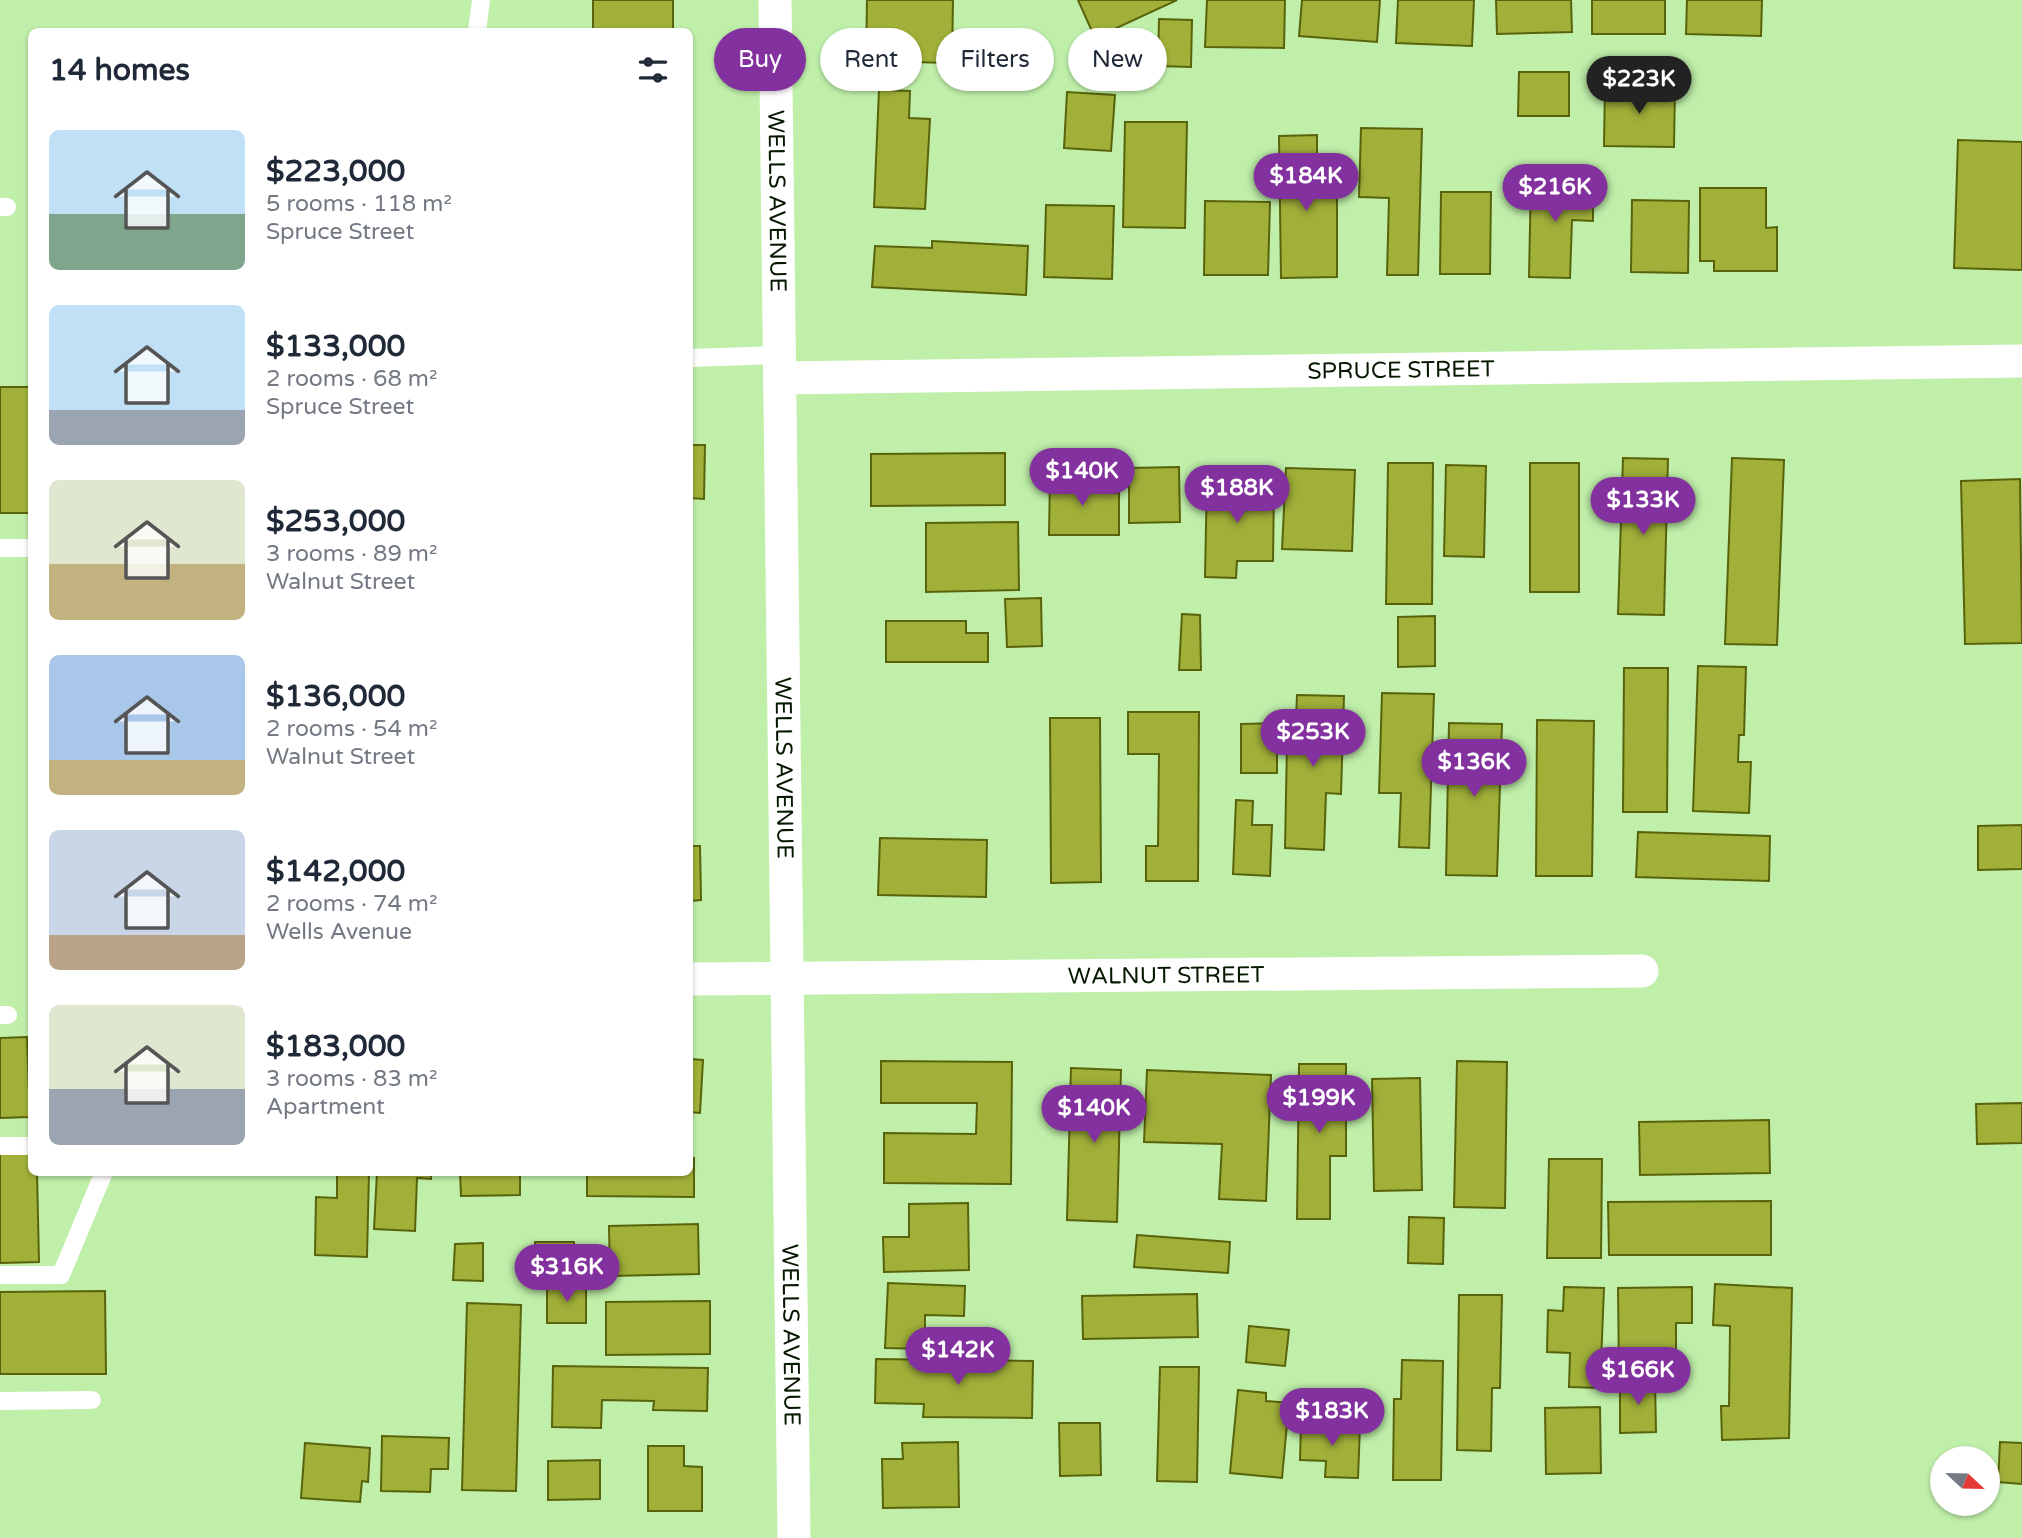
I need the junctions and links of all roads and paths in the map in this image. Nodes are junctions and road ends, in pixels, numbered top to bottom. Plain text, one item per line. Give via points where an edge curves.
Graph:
1 (481, 0) edge
2 (775, 0) edge
3 (478, 28) edge
4 (693, 358) edge
5 (2022, 361) edge
6 (779, 367) junction
7 (0, 548) edge
8 (28, 548) edge
9 (1642, 971) dead end
10 (787, 978) junction
11 (693, 979) edge
12 (0, 1146) edge
13 (28, 1146) edge
14 (102, 1176) edge
15 (0, 1275) edge
16 (92, 1400) dead end
17 (0, 1401) edge
18 (794, 1538) edge

1 - 3 lane
2 - 6 street, WELLS AVENUE
4 - 6 lane
5 - 6 street, SPRUCE STREET
6 - 10 street, WELLS AVENUE
7 - 8 lane
9 - 10 street, WALNUT STREET
10 - 11 street, WALNUT STREET
10 - 18 street, WELLS AVENUE
12 - 13 lane
14 - 15 lane via 61,1275
16 - 17 lane

